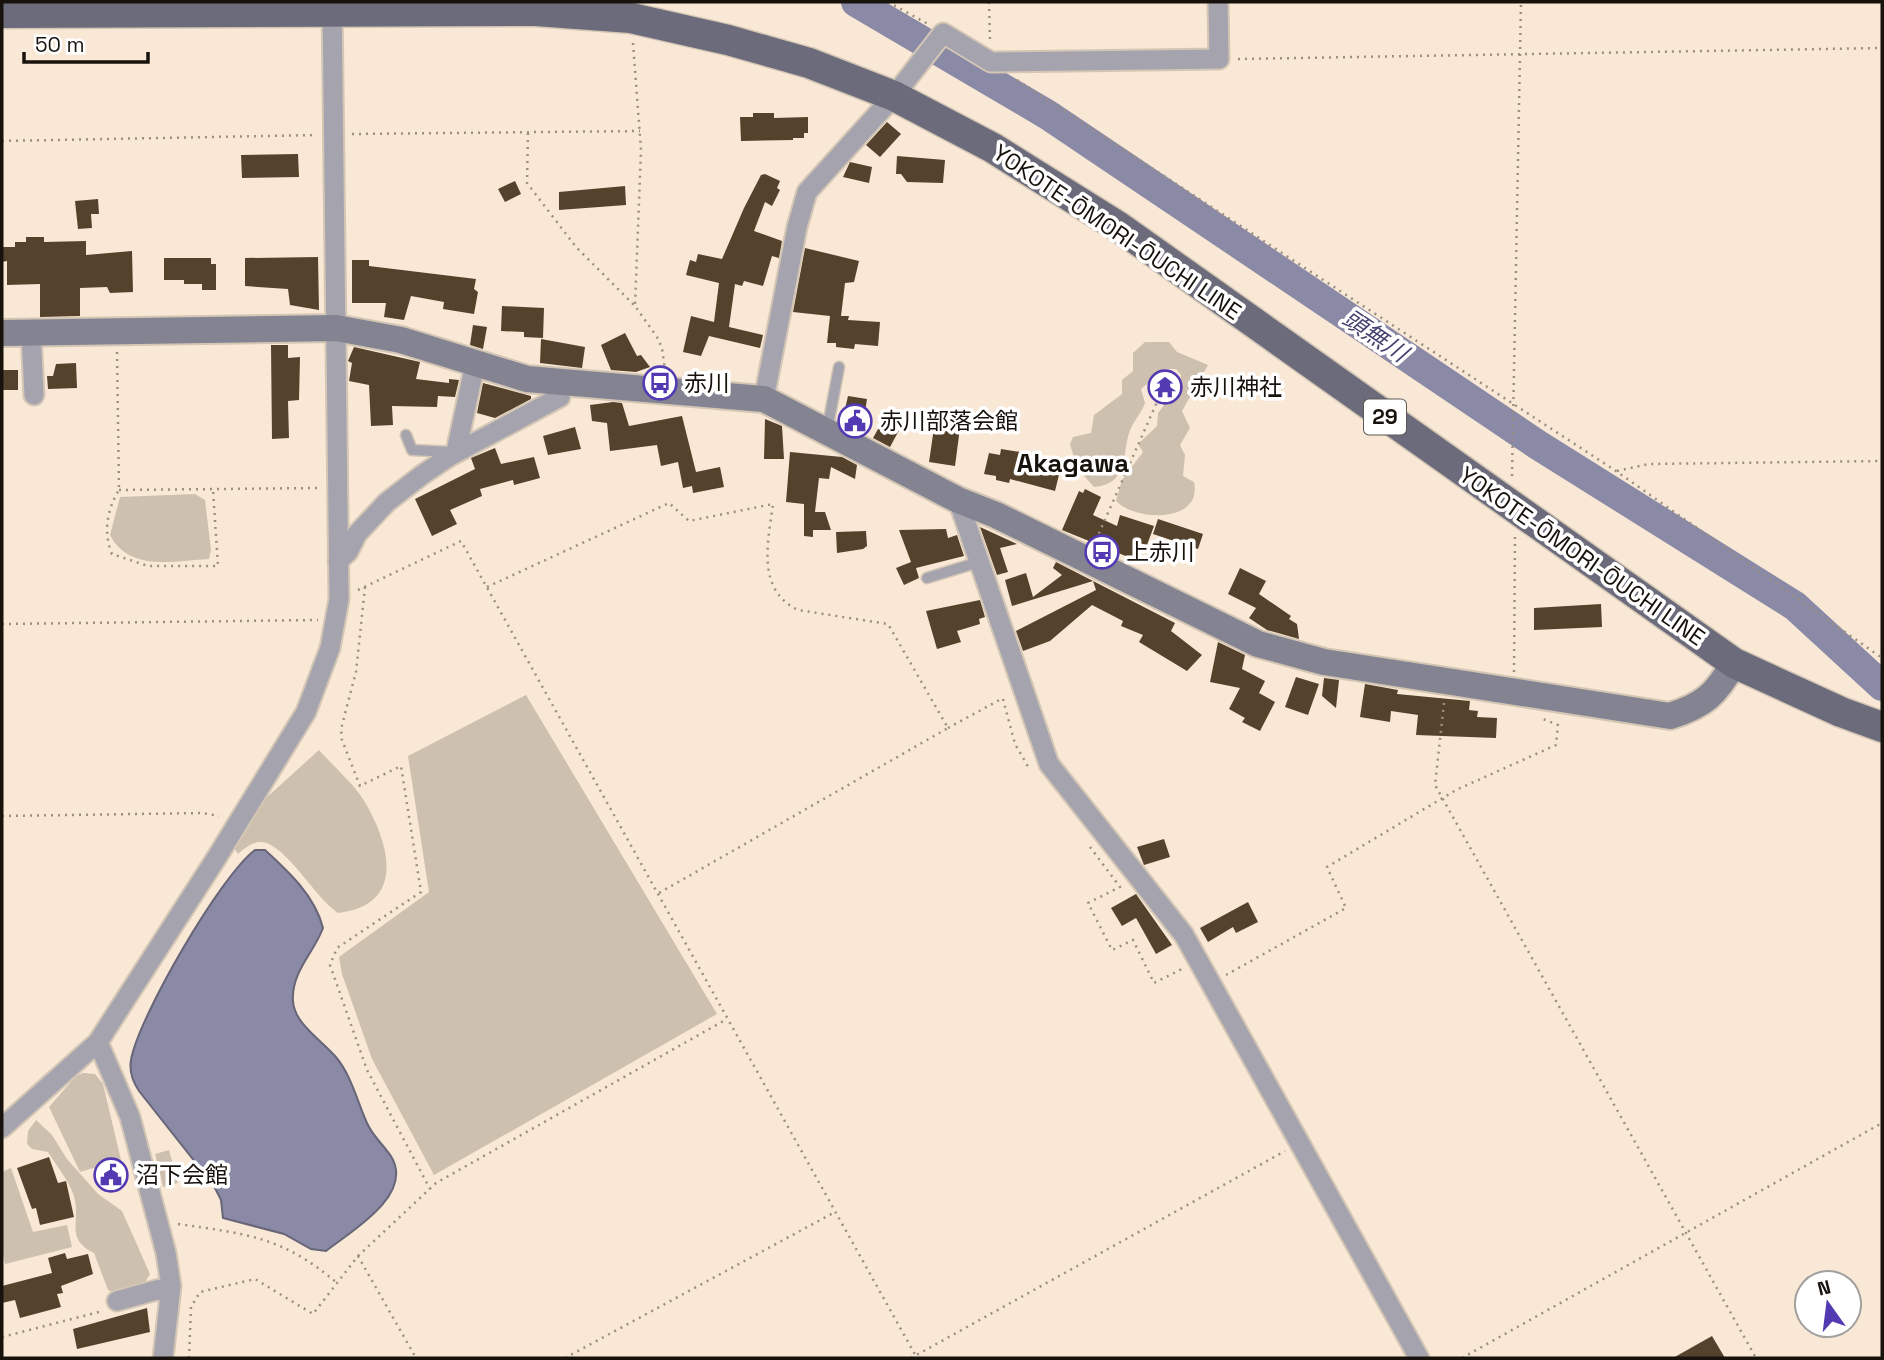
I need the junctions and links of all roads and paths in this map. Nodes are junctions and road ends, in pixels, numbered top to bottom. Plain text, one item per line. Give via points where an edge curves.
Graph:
1 (888, 2) edge
2 (989, 2) edge
3 (1218, 2) edge
4 (1521, 2) edge
5 (332, 6) edge
6 (2, 13) edge
7 (631, 18) junction
8 (943, 33) junction
9 (1882, 48) edge
10 (1522, 55) junction
11 (1219, 59) junction
12 (999, 62) junction
13 (894, 96) junction
14 (639, 131) junction
15 (528, 132) junction
16 (333, 135) junction
17 (2, 141) edge
18 (635, 306) junction
19 (336, 328) junction
20 (117, 331) junction
21 (32, 332) junction
22 (2, 333) edge
23 (475, 364) junction
24 (839, 367) dead end
25 (560, 384) junction
26 (667, 391) junction
27 (34, 395) dead end
28 (764, 399) junction
29 (1157, 402) dead end
30 (1513, 404) junction
31 (827, 432) junction
32 (406, 435) dead end
33 (456, 452) junction
34 (1882, 461) edge
35 (1616, 471) junction
36 (336, 487) junction
37 (119, 490) junction
38 (213, 490) junction
39 (958, 500) junction
40 (1515, 510) junction
41 (1087, 559) junction
42 (338, 561) junction
43 (979, 562) junction
44 (927, 578) dead end
45 (366, 587) junction
46 (487, 587) junction
47 (339, 599) junction
48 (335, 620) junction
49 (2, 624) edge
50 (1882, 658) edge
51 (1734, 663) junction
52 (1447, 682) junction
53 (1022, 688) junction
54 (1522, 694) junction
55 (1003, 699) junction
56 (1882, 727) edge
57 (948, 728) junction
58 (1035, 777) dead end
59 (1443, 797) junction
60 (2, 816) edge
61 (240, 820) junction
62 (1086, 843) dead end
63 (658, 894) junction
64 (1198, 961) junction
65 (1210, 984) junction
66 (727, 1019) junction
67 (98, 1042) junction
68 (1882, 1123) edge
69 (2, 1128) edge
70 (1299, 1143) junction
71 (430, 1189) junction
72 (835, 1212) junction
73 (158, 1221) junction
74 (1686, 1233) junction
75 (358, 1256) junction
76 (337, 1283) junction
77 (171, 1286) junction
78 (117, 1301) joint
79 (2, 1337) edge
80 (914, 1357) edge
81 (163, 1358) edge
82 (189, 1358) edge
83 (416, 1358) edge
84 (565, 1358) edge
85 (1419, 1358) edge
86 (1462, 1358) edge
87 (1756, 1358) edge

1 - 8 path
2 - 12 path
3 - 11 street
4 - 10 path
5 - 6 main road, YOKOTE-ŌMORI-ŌUCHI LINE / 29
5 - 7 main road, YOKOTE-ŌMORI-ŌUCHI LINE / 29 via 536,10
5 - 16 street
7 - 13 main road, YOKOTE-ŌMORI-ŌUCHI LINE / 29 via 796,60
7 - 14 path
8 - 12 street
8 - 13 street
9 - 10 path
10 - 11 path
10 - 30 path
11 - 12 street
12 - 30 path via 1016,79
13 - 28 street via 807,192
13 - 40 main road, YOKOTE-ŌMORI-ŌUCHI LINE / 29 via 993,148 1119,228
14 - 15 path
14 - 18 path
15 - 16 path
15 - 18 path via 527,183 576,247
16 - 17 path
16 - 19 street
18 - 26 path via 662,348
19 - 20 street
19 - 23 street via 401,340
19 - 36 street
20 - 21 street
20 - 37 path
21 - 22 street
21 - 27 street
23 - 25 street
23 - 33 street
24 - 31 lane
25 - 26 street
25 - 33 street via 560,397
26 - 28 street
28 - 31 street
29 - 41 path
30 - 35 path
30 - 40 path
31 - 39 street
32 - 33 lane via 412,450
33 - 42 street via 387,502
34 - 35 path via 1649,464
35 - 50 path
36 - 38 path
36 - 42 street
37 - 38 path
37 - 38 path via 110,505 107,541 112,554 148,566 218,566
39 - 41 street
39 - 43 street
40 - 51 main road, YOKOTE-ŌMORI-ŌUCHI LINE / 29
40 - 54 path
41 - 52 street via 1258,643 1324,662
42 - 47 street
43 - 44 lane
43 - 53 street
45 - 46 path via 461,541
45 - 47 path
45 - 71 path via 342,740 360,786 401,766 421,892 337,948 330,965 366,1070
46 - 57 path via 669,503 689,522 773,504 768,566 778,595 798,610 888,624
46 - 63 path
47 - 48 street
48 - 49 path
48 - 61 street via 330,648 306,712
51 - 54 street via 1717,691 1696,708 1670,716
51 - 56 main road, YOKOTE-ŌMORI-ŌUCHI LINE / 29
52 - 54 street
52 - 59 path via 1435,785
53 - 55 path
53 - 64 street via 1049,764 1161,904
54 - 59 path via 1532,715 1558,725 1556,745
55 - 57 path
55 - 58 path via 1015,744
57 - 63 path
59 - 65 path via 1327,867 1346,908
59 - 74 path
60 - 61 path via 202,813
61 - 67 street
62 - 64 path via 1120,887 1088,903 1112,950 1133,940 1154,983
63 - 66 path
64 - 65 street
65 - 70 street
66 - 71 path
66 - 72 path
67 - 69 street
67 - 73 street via 130,1117
68 - 74 path
70 - 80 path
70 - 85 street
71 - 75 path
72 - 80 path
72 - 84 path
73 - 76 path via 274,1241 302,1255
73 - 77 street
74 - 86 path
74 - 87 path
75 - 76 path
75 - 83 path
76 - 82 path via 313,1314 255,1279 200,1292 191,1307
77 - 78 street
77 - 81 street
78 - 79 path via 105,1310

